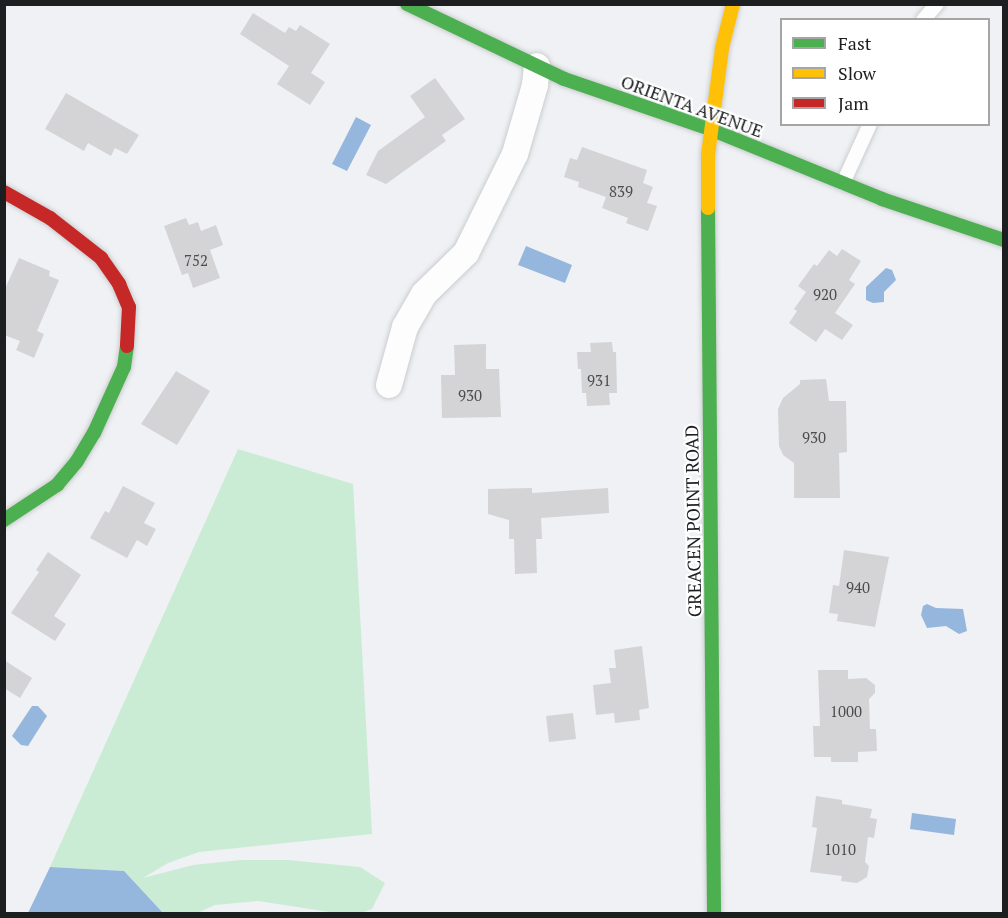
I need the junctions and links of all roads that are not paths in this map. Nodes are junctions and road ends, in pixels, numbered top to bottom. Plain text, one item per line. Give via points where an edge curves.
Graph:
1 (407, 4) edge
2 (733, 4) edge
3 (937, 4) edge
4 (925, 18) edge
5 (537, 66) junction
6 (869, 126) edge
7 (710, 129) junction
8 (843, 183) junction
9 (4, 192) edge
10 (1004, 240) edge
11 (388, 385) dead end
12 (4, 520) edge
13 (714, 914) edge

1 - 5 street, ORIENTA AVENUE
2 - 7 street, GREACEN POINT ROAD
3 - 4 lane
5 - 7 street, ORIENTA AVENUE
5 - 11 street via 515,154 466,253 424,294 405,327
6 - 8 lane
7 - 8 street, ORIENTA AVENUE
7 - 13 street, GREACEN POINT ROAD
8 - 10 street, ORIENTA AVENUE
9 - 12 street via 50,218 101,258 120,284 129,307 130,323 124,367 77,461 57,485

